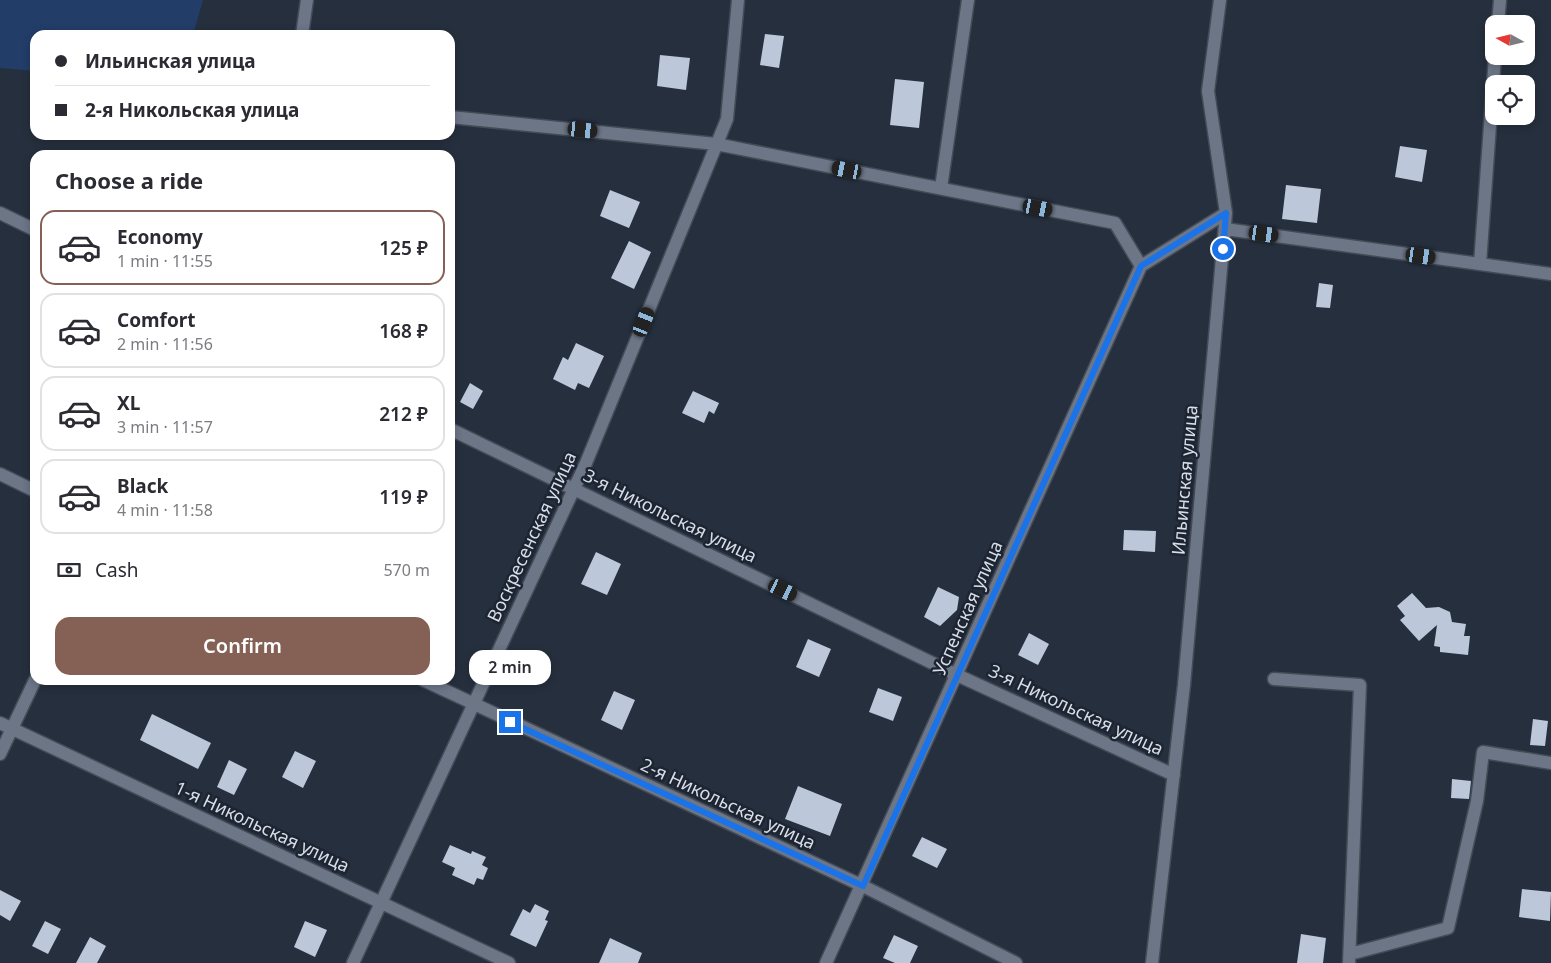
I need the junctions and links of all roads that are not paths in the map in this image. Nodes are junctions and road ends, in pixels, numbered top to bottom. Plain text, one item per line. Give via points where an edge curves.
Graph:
1 (307, 0) edge
2 (738, 0) edge
3 (968, 0) edge
4 (1220, 0) edge
5 (1500, 0) edge
6 (1499, 15) edge
7 (303, 30) edge
8 (1494, 65) edge
9 (455, 117) edge
10 (716, 144) junction
11 (941, 188) junction
12 (0, 213) edge
13 (1226, 213) junction
14 (30, 228) edge
15 (1225, 229) junction
16 (1480, 264) junction
17 (1141, 266) junction
18 (1551, 274) edge
19 (455, 431) edge
20 (0, 474) edge
21 (575, 488) junction
22 (30, 489) edge
23 (957, 675) junction
24 (1274, 679) dead end
25 (32, 685) edge
26 (433, 685) edge
27 (474, 705) junction
28 (6, 726) edge
29 (0, 754) edge
30 (1551, 763) edge
31 (1174, 775) junction
32 (863, 886) junction
33 (380, 902) junction
34 (1350, 959) edge
35 (353, 963) edge
36 (509, 963) edge
37 (826, 963) edge
38 (1016, 963) edge
39 (1152, 963) edge

1 - 7 street
2 - 10 street, Воскресенская улица via 727,119
3 - 11 street
4 - 13 street, Ильинская улица via 1208,90
5 - 6 street
8 - 16 street
9 - 10 street
10 - 11 street
10 - 21 street, Воскресенская улица
11 - 17 street via 1115,223
12 - 14 street
13 - 15 street, Ильинская улица
13 - 17 street
15 - 16 street
15 - 31 street, Ильинская улица
16 - 18 street
17 - 23 street, Успенская улица
19 - 21 street, 3-я Никольская улица
20 - 22 street
21 - 23 street, 3-я Никольская улица
21 - 27 street, Воскресенская улица
23 - 31 street, 3-я Никольская улица
23 - 32 street, Успенская улица
24 - 34 street via 1360,685
25 - 28 street
26 - 27 street, 2-я Никольская улица
27 - 32 street, 2-я Никольская улица
27 - 33 street, Воскресенская улица
28 - 29 street
28 - 33 street, 1-я Никольская улица
30 - 34 street via 1483,752 1477,801 1448,928
31 - 39 street, Ильинская улица
32 - 37 street, Успенская улица
32 - 38 street, 2-я Никольская улица
33 - 35 street, Воскресенская улица
33 - 36 street, 1-я Никольская улица

